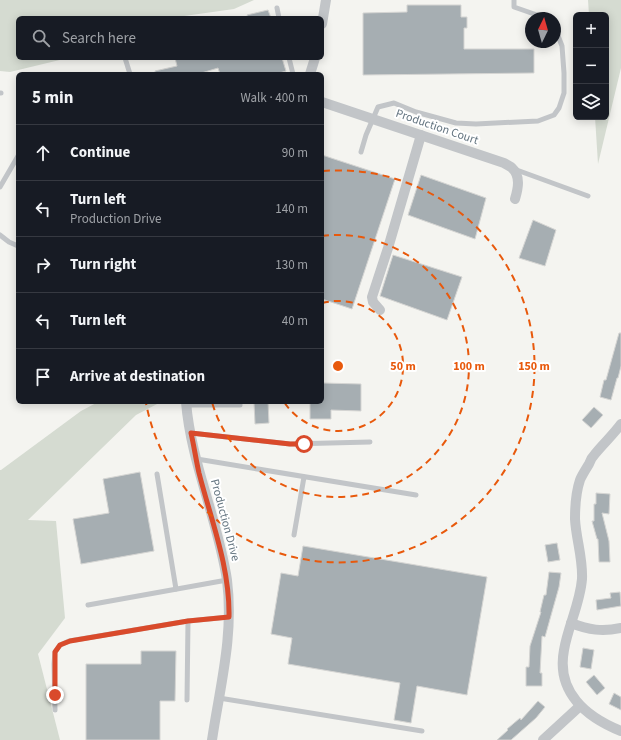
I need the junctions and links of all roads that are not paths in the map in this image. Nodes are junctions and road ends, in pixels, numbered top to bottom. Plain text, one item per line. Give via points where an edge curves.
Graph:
1 (326, 0) edge
2 (514, 0) edge
3 (277, 8) dead end
4 (528, 12) edge
5 (279, 16) edge
6 (323, 16) edge
7 (561, 43) edge
8 (126, 60) edge
9 (290, 60) edge
10 (314, 60) edge
11 (129, 72) edge
12 (293, 72) edge
13 (311, 72) edge
14 (324, 103) edge
15 (373, 119) junction
16 (421, 135) junction
17 (361, 152) dead end
18 (16, 159) edge
19 (513, 169) junction
20 (0, 187) edge
21 (588, 196) dead end
22 (515, 199) dead end
23 (0, 235) edge
24 (16, 245) edge
25 (380, 310) dead end
26 (187, 404) edge
27 (621, 424) edge
28 (191, 433) junction
29 (370, 442) dead end
30 (196, 459) junction
31 (157, 474) dead end
32 (304, 477) junction
33 (416, 495) dead end
34 (294, 535) dead end
35 (227, 580) junction
36 (176, 589) junction
37 (88, 605) dead end
38 (229, 617) junction
39 (188, 621) junction
40 (571, 623) junction
41 (621, 628) edge
42 (219, 698) junction
43 (187, 700) dead end
44 (580, 706) junction
45 (55, 710) dead end
46 (422, 731) dead end
47 (621, 731) edge
48 (213, 740) edge
49 (543, 740) edge

1 - 6 street
2 - 4 lane via 514,7
3 - 5 lane
7 - 15 lane via 564,93 554,115 538,121 456,123 394,103 378,107
8 - 11 lane
9 - 12 lane
10 - 13 street
14 - 15 street, Production Court
15 - 16 street, Production Court
15 - 17 lane
16 - 19 street, Production Court via 504,163
16 - 25 street via 372,297
18 - 20 lane
19 - 21 lane
19 - 22 street via 518,182
23 - 24 lane
26 - 28 street, Production Drive
27 - 40 street via 594,455 580,479 575,519 582,580
28 - 29 lane via 290,444
28 - 30 street, Production Drive
30 - 32 lane
30 - 35 street, Production Drive
31 - 36 lane
32 - 33 lane
32 - 34 lane
35 - 36 lane
35 - 38 street, Production Drive
36 - 37 lane
38 - 39 lane
38 - 42 street, Production Drive
39 - 43 lane
39 - 45 lane via 70,641 60,645 55,652 54,664
40 - 41 street via 595,630
40 - 44 street via 564,650 564,674 566,685
42 - 46 lane
42 - 48 street, Production Drive
44 - 47 street via 595,719
44 - 49 street

